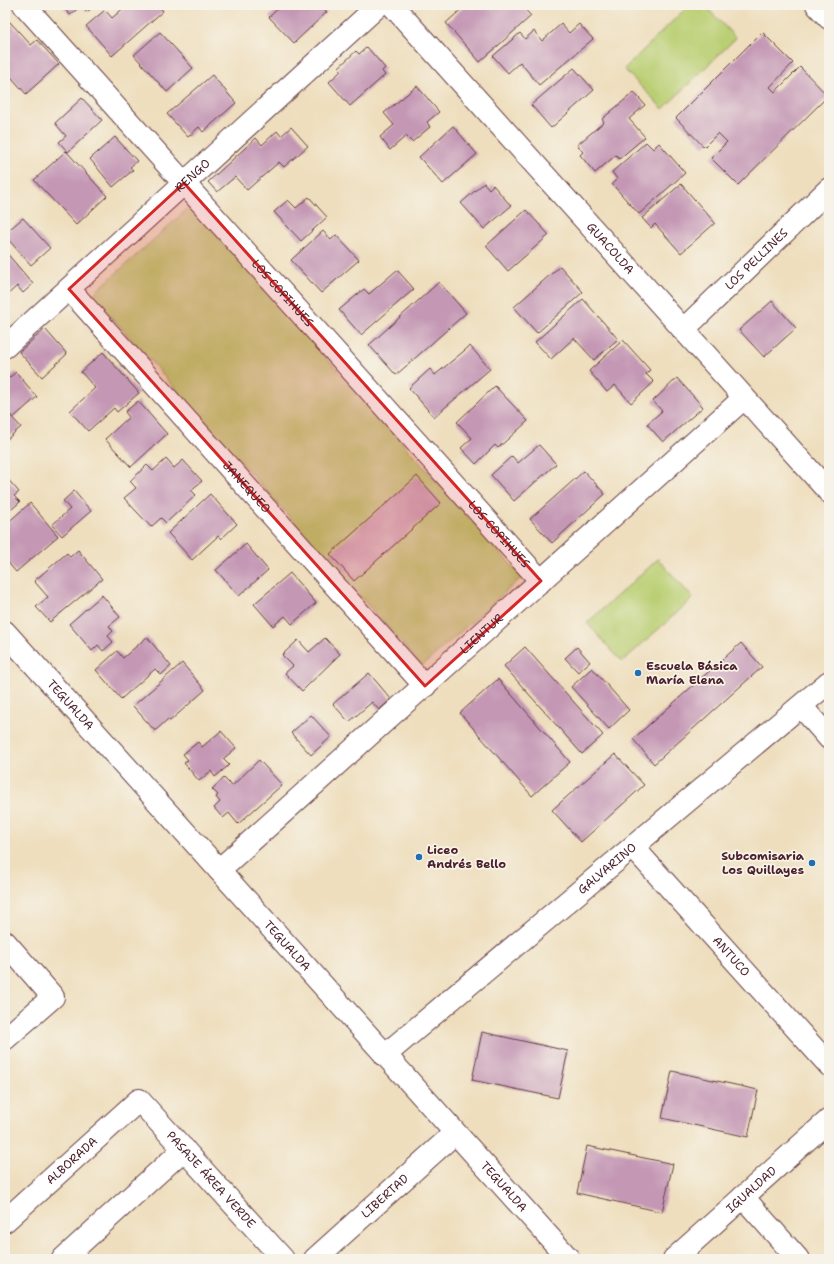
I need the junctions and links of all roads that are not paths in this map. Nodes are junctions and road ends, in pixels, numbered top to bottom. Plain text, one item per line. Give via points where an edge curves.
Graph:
1 (24, 5) edge
2 (379, 5) edge
3 (392, 5) edge
4 (817, 5) edge
5 (829, 18) edge
6 (184, 183) junction
7 (829, 189) edge
8 (69, 289) junction
9 (684, 330) junction
10 (5, 347) edge
11 (744, 398) junction
12 (829, 492) edge
13 (541, 581) junction
14 (5, 632) edge
15 (829, 682) edge
16 (425, 686) junction
17 (801, 706) junction
18 (829, 738) edge
19 (633, 847) junction
20 (219, 870) junction
21 (5, 942) edge
22 (5, 1039) edge
23 (385, 1055) junction
24 (829, 1065) edge
25 (140, 1100) joint
26 (829, 1120) edge
27 (455, 1133) junction
28 (184, 1149) junction
29 (742, 1198) junction
30 (5, 1222) edge
31 (63, 1259) edge
32 (283, 1259) edge
33 (315, 1259) edge
34 (569, 1259) edge
35 (674, 1259) edge
36 (798, 1259) edge

1 - 6 street, LOS COPIHUES
2 - 6 street, RENGO
3 - 9 street, GUACOLDA
4 - 5 street
6 - 8 street, RENGO
6 - 13 street, LOS COPIHUES
7 - 9 street, LOS PELLINES
8 - 10 street, RENGO
8 - 16 street, JANEQUEO
9 - 11 street, GUACOLDA
11 - 12 street, GUACOLDA
11 - 13 street, LIENTUR
13 - 16 street, LIENTUR
14 - 20 street, TEGUALDA
15 - 17 street, GALVARINO
16 - 20 street, LIENTUR
17 - 18 street
17 - 19 street, GALVARINO
19 - 23 street, GALVARINO
19 - 24 street, ANTUCO
20 - 23 street, TEGUALDA
21 - 22 street via 53,997
23 - 27 street, TEGUALDA
25 - 28 street, PASAJE ÁREA VERDE
25 - 30 street, ALBORADA
26 - 29 street, IGUALDAD
27 - 33 street, LIBERTAD
27 - 34 street, TEGUALDA
28 - 31 street
28 - 32 street, PASAJE ÁREA VERDE
29 - 35 street, IGUALDAD
29 - 36 street

